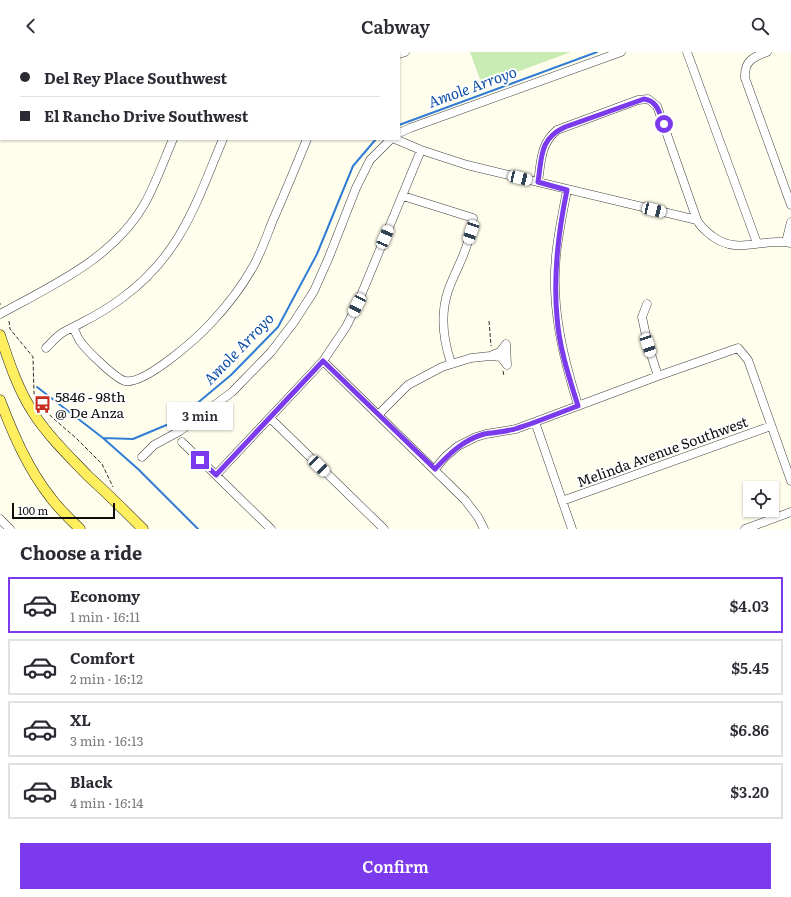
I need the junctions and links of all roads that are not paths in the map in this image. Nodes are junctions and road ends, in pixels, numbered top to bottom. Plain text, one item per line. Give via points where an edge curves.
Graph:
1 (620, 52) edge
2 (688, 52) edge
3 (768, 52) edge
4 (400, 133) edge
5 (173, 140) edge
6 (223, 140) edge
7 (307, 140) edge
8 (390, 140) edge
9 (397, 140) edge
10 (421, 150) junction
11 (538, 182) junction
12 (567, 190) junction
13 (403, 196) junction
14 (791, 205) edge
15 (698, 220) junction
16 (791, 222) edge
17 (757, 243) junction
18 (789, 243) edge
19 (647, 304) dead end
20 (0, 314) edge
21 (73, 328) junction
22 (0, 335) edge
23 (46, 348) dead end
24 (490, 352) road end
25 (323, 361) junction
26 (450, 363) junction
27 (658, 376) junction
28 (0, 400) edge
29 (578, 406) junction
30 (379, 414) junction
31 (270, 418) junction
32 (534, 422) junction
33 (771, 426) junction
34 (182, 442) dead end
35 (142, 456) dead end
36 (435, 469) junction
37 (216, 475) junction
38 (791, 481) edge
39 (562, 501) junction
40 (791, 512) edge
41 (0, 519) edge
42 (10, 529) edge
43 (80, 529) edge
44 (143, 529) edge
45 (271, 529) edge
46 (384, 529) edge
47 (484, 529) edge
48 (572, 529) edge
49 (745, 529) edge

1 - 4 street
2 - 17 street
3 - 14 street via 750,61 745,70 745,78
5 - 20 street via 144,204 112,244 75,273
6 - 21 street via 191,217 162,261 122,298
7 - 21 street via 257,259 240,287 192,342 157,369 134,381 125,381 116,377 84,345
8 - 35 street via 370,160 314,291 271,352 232,392 180,431 154,445
9 - 10 street
10 - 11 street via 467,165
10 - 13 street
11 - 12 street
11 - 15 street via 545,142 557,130 638,100 648,99 657,106
12 - 15 street
12 - 29 street via 557,244 555,290 562,347
13 - 25 street via 357,305 346,327
13 - 26 street via 473,218 468,240 444,305 445,346
15 - 17 street via 703,229 731,246
16 - 18 street
17 - 18 street
19 - 27 street via 642,317
21 - 23 street via 62,333
22 - 44 main road via 14,374 33,413 69,456
24 - 26 street
25 - 30 street
25 - 31 street
26 - 30 street via 408,386
27 - 29 street
27 - 33 street via 738,348 748,360
28 - 43 main road via 30,466 51,498
29 - 32 street
30 - 36 street
31 - 37 street
31 - 46 street
32 - 36 street via 516,429 476,437 458,446
32 - 39 street
33 - 38 street
33 - 39 street, Melinda Avenue Southwest
34 - 37 street
36 - 47 street via 465,500
37 - 45 street
39 - 48 street
40 - 49 street
41 - 42 street

